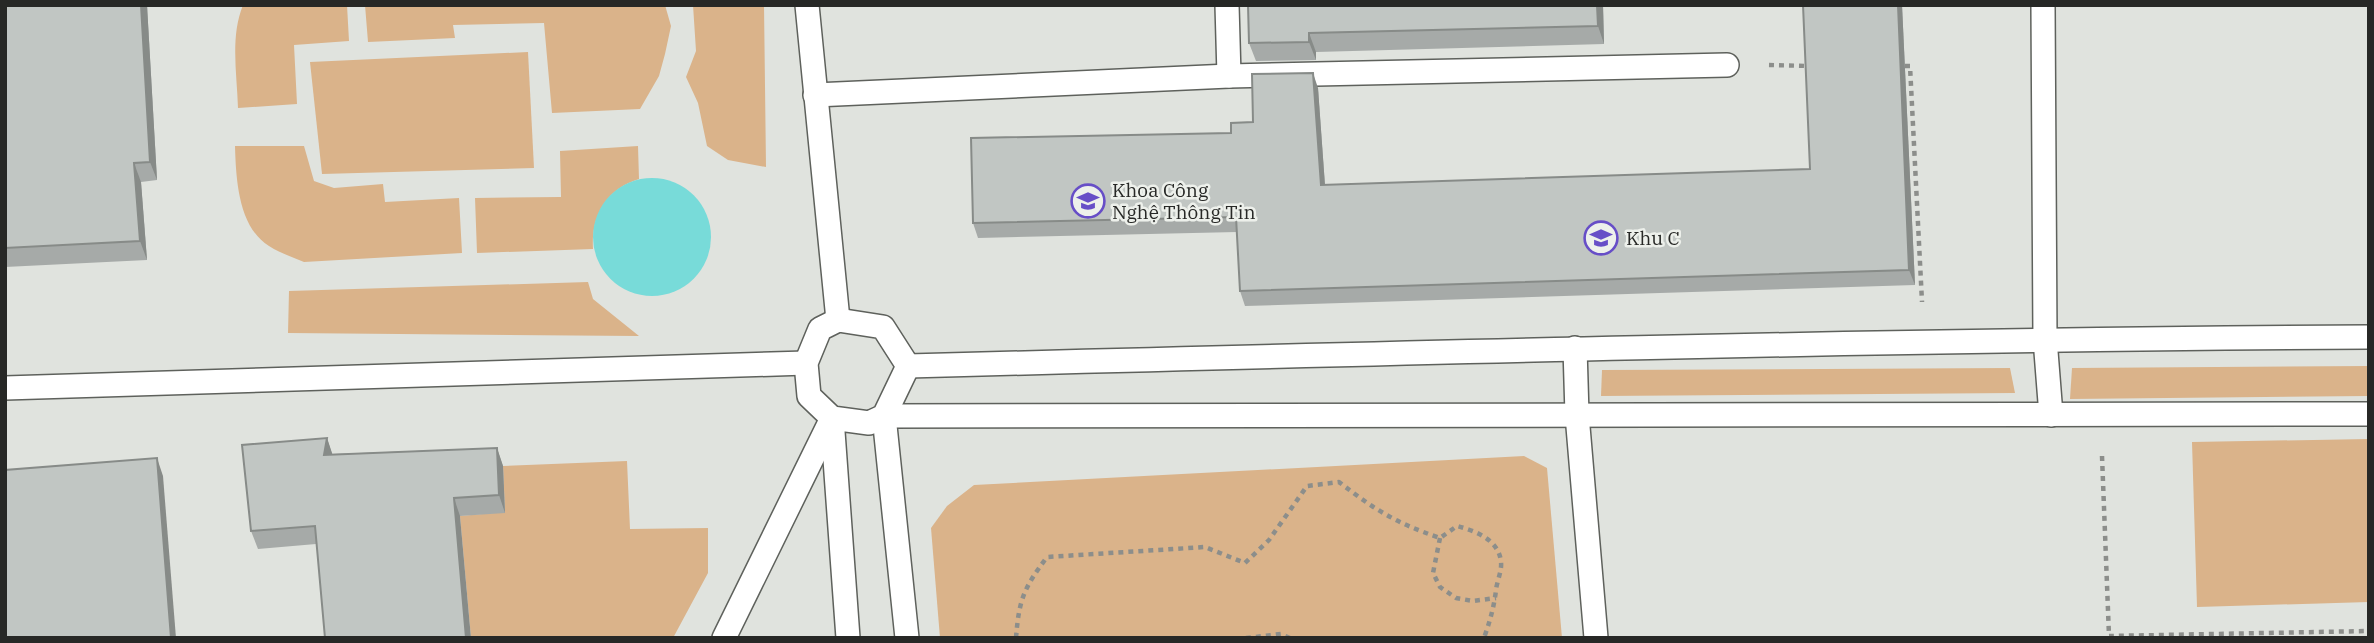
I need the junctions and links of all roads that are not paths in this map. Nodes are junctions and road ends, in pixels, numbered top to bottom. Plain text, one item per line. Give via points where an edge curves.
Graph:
1 (807, 5) edge
2 (1227, 5) edge
3 (2043, 5) edge
4 (1727, 65) dead end
5 (1229, 76) junction
6 (816, 95) junction
7 (838, 320) junction
8 (2369, 337) edge
9 (2045, 339) junction
10 (1575, 348) junction
11 (806, 363) junction
12 (908, 366) junction
13 (5, 388) edge
14 (2369, 414) edge
15 (1577, 415) junction
16 (2050, 415) junction
17 (884, 416) junction
18 (832, 418) junction
19 (724, 638) edge
20 (848, 638) edge
21 (907, 638) edge
22 (1595, 638) edge

1 - 6 lane
2 - 5 lane
3 - 9 lane
4 - 5 lane
5 - 6 lane
6 - 7 lane
7 - 11 lane via 820,329
7 - 12 lane via 883,327
8 - 9 lane
9 - 10 lane
9 - 16 lane
10 - 12 lane
10 - 15 lane
11 - 13 lane
11 - 18 lane via 809,396
12 - 17 lane
14 - 16 lane
15 - 16 lane
15 - 17 lane
15 - 22 lane
17 - 18 lane via 869,423
17 - 21 lane
18 - 19 lane
18 - 20 lane

